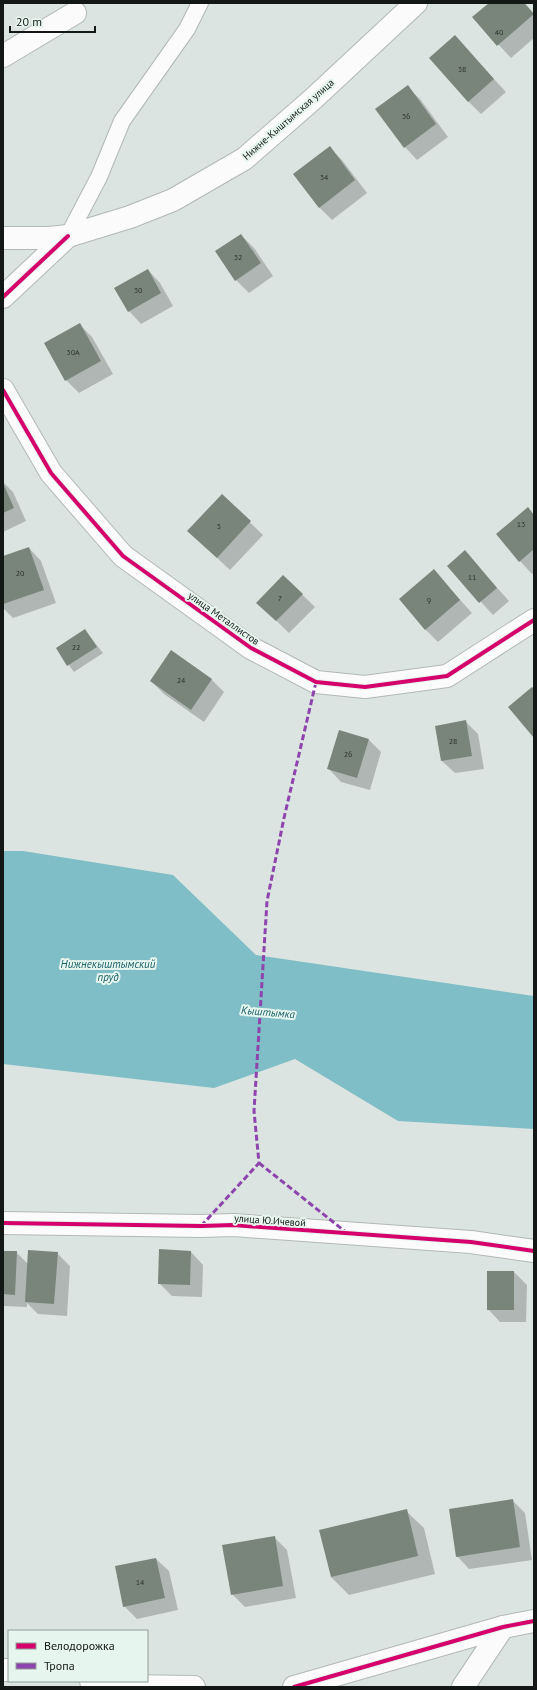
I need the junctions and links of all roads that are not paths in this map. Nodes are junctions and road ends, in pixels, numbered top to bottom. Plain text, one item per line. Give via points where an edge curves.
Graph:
1 (200, 3) edge
2 (416, 3) edge
3 (75, 13) dead end
4 (3, 56) edge
5 (68, 236) junction
6 (3, 238) edge
7 (3, 297) edge
8 (3, 390) edge
9 (534, 620) edge
10 (3, 1223) edge
11 (534, 1251) edge
12 (534, 1621) edge
13 (503, 1627) junction
14 (98, 1682) edge
15 (125, 1686) edge
16 (194, 1687) edge
17 (294, 1687) edge
18 (463, 1687) edge

1 - 5 lane via 187,29 122,121 99,177
2 - 5 street, Нижне-Кыштымская улица via 244,159 173,200 130,217
3 - 4 street
5 - 6 street
5 - 7 street, Нижне-Кыштымская улица
8 - 9 street, улица Металлистов via 51,473 123,556 251,648 316,682 365,687 446,676
10 - 11 street, улица Ю.Ичевой via 233,1225 471,1242
12 - 13 street
13 - 17 street
13 - 18 street
14 - 15 street
15 - 16 street

